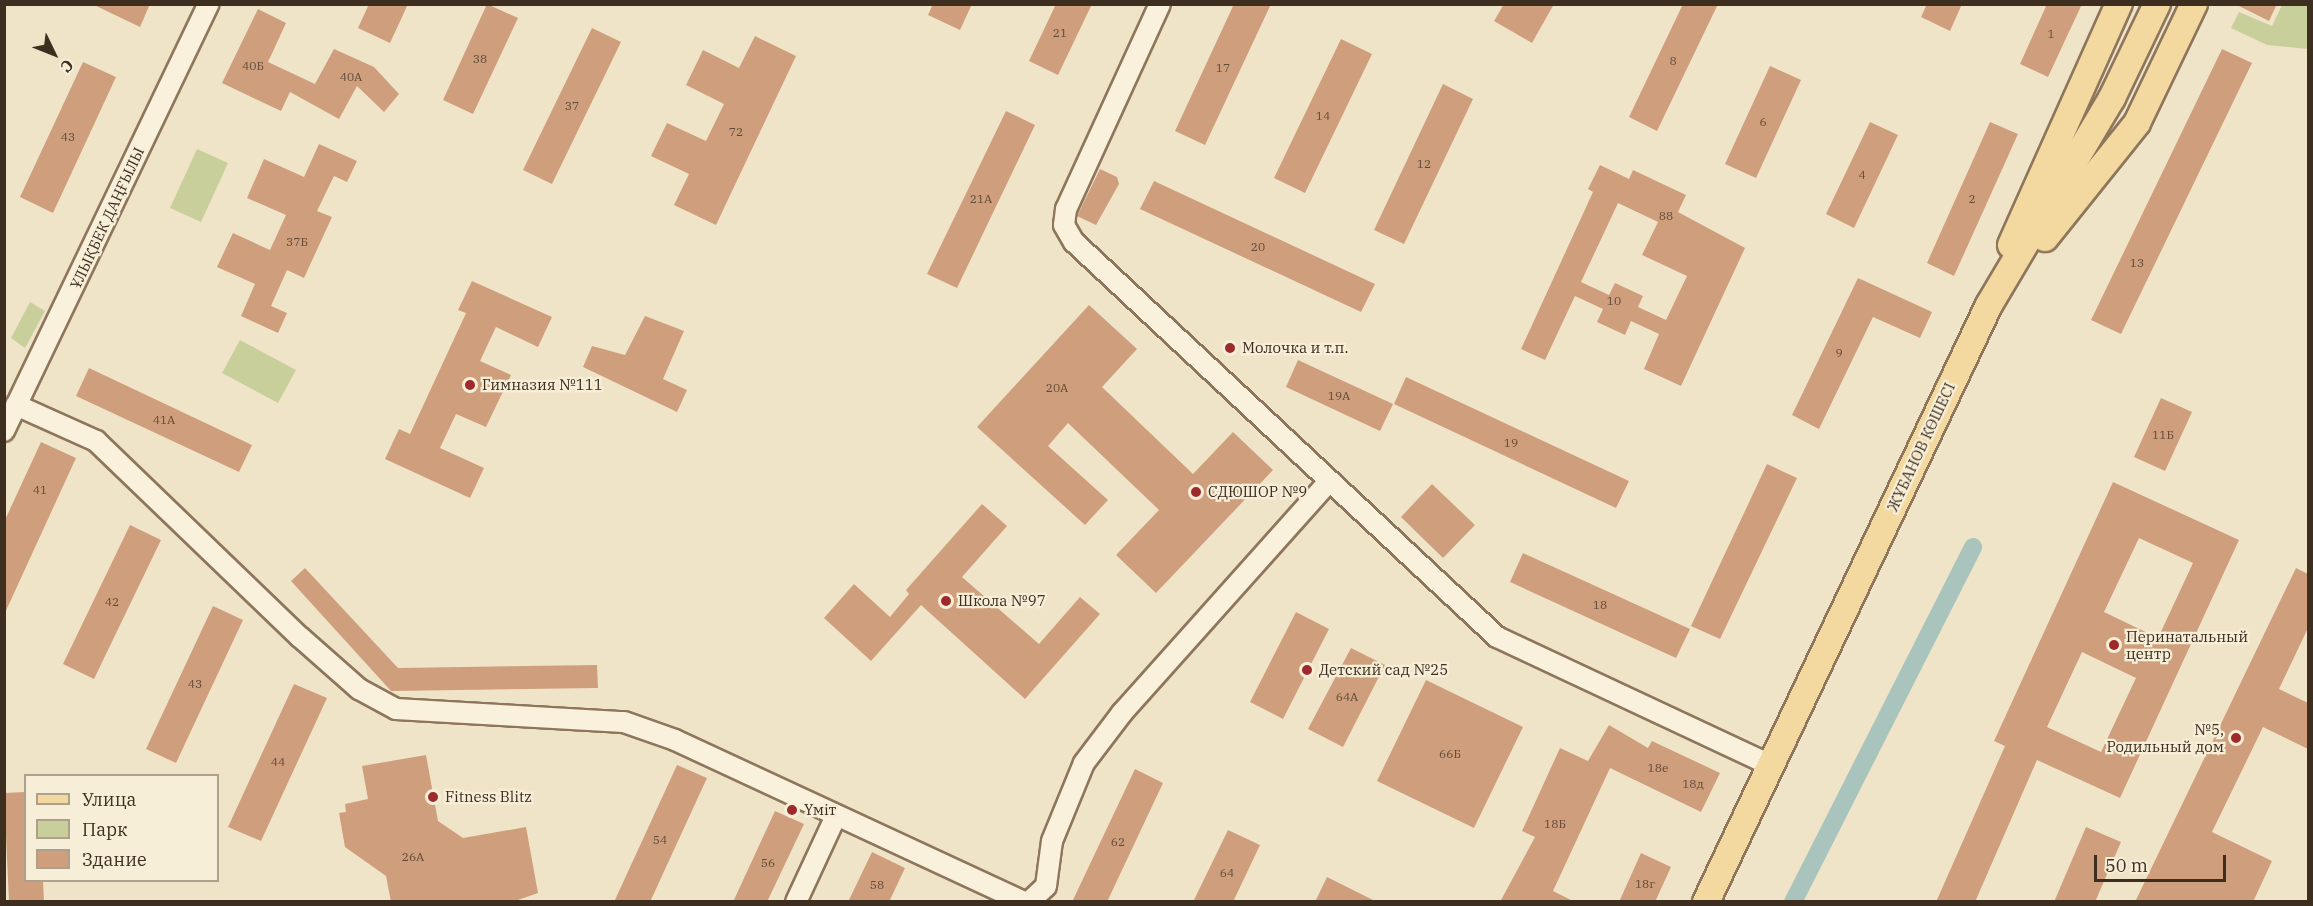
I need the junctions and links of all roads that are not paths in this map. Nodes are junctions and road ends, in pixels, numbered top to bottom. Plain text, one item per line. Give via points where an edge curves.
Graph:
1 (209, 4) edge
2 (1160, 4) edge
3 (2119, 4) edge
4 (2157, 4) edge
5 (2194, 4) edge
6 (1989, 305) junction
7 (16, 405) junction
8 (4, 430) edge
9 (1328, 484) junction
10 (1770, 765) junction
11 (835, 818) junction
12 (796, 902) edge
13 (1024, 902) edge
14 (1029, 902) edge
15 (1706, 902) edge

1 - 7 street, ҰЛЫҚБЕК ДАҢҒЫЛЫ
2 - 9 street via 1076,186 1065,225 1089,259
3 - 6 main road
4 - 6 main road, ЖҰБАНОВ КӨШЕСІ via 2112,98
5 - 6 main road via 2118,152
6 - 10 main road, ЖҰБАНОВ КӨШЕСІ
7 - 8 street, ҰЛЫҚБЕК ДАҢҒЫЛЫ
7 - 11 street via 96,441 300,637 359,689 396,709 624,722 675,740
9 - 10 street via 1497,637
9 - 14 street via 1122,713 1084,763 1052,841 1046,886
10 - 15 main road, ЖҰБАНОВ КӨШЕСІ
11 - 12 street
11 - 13 street

